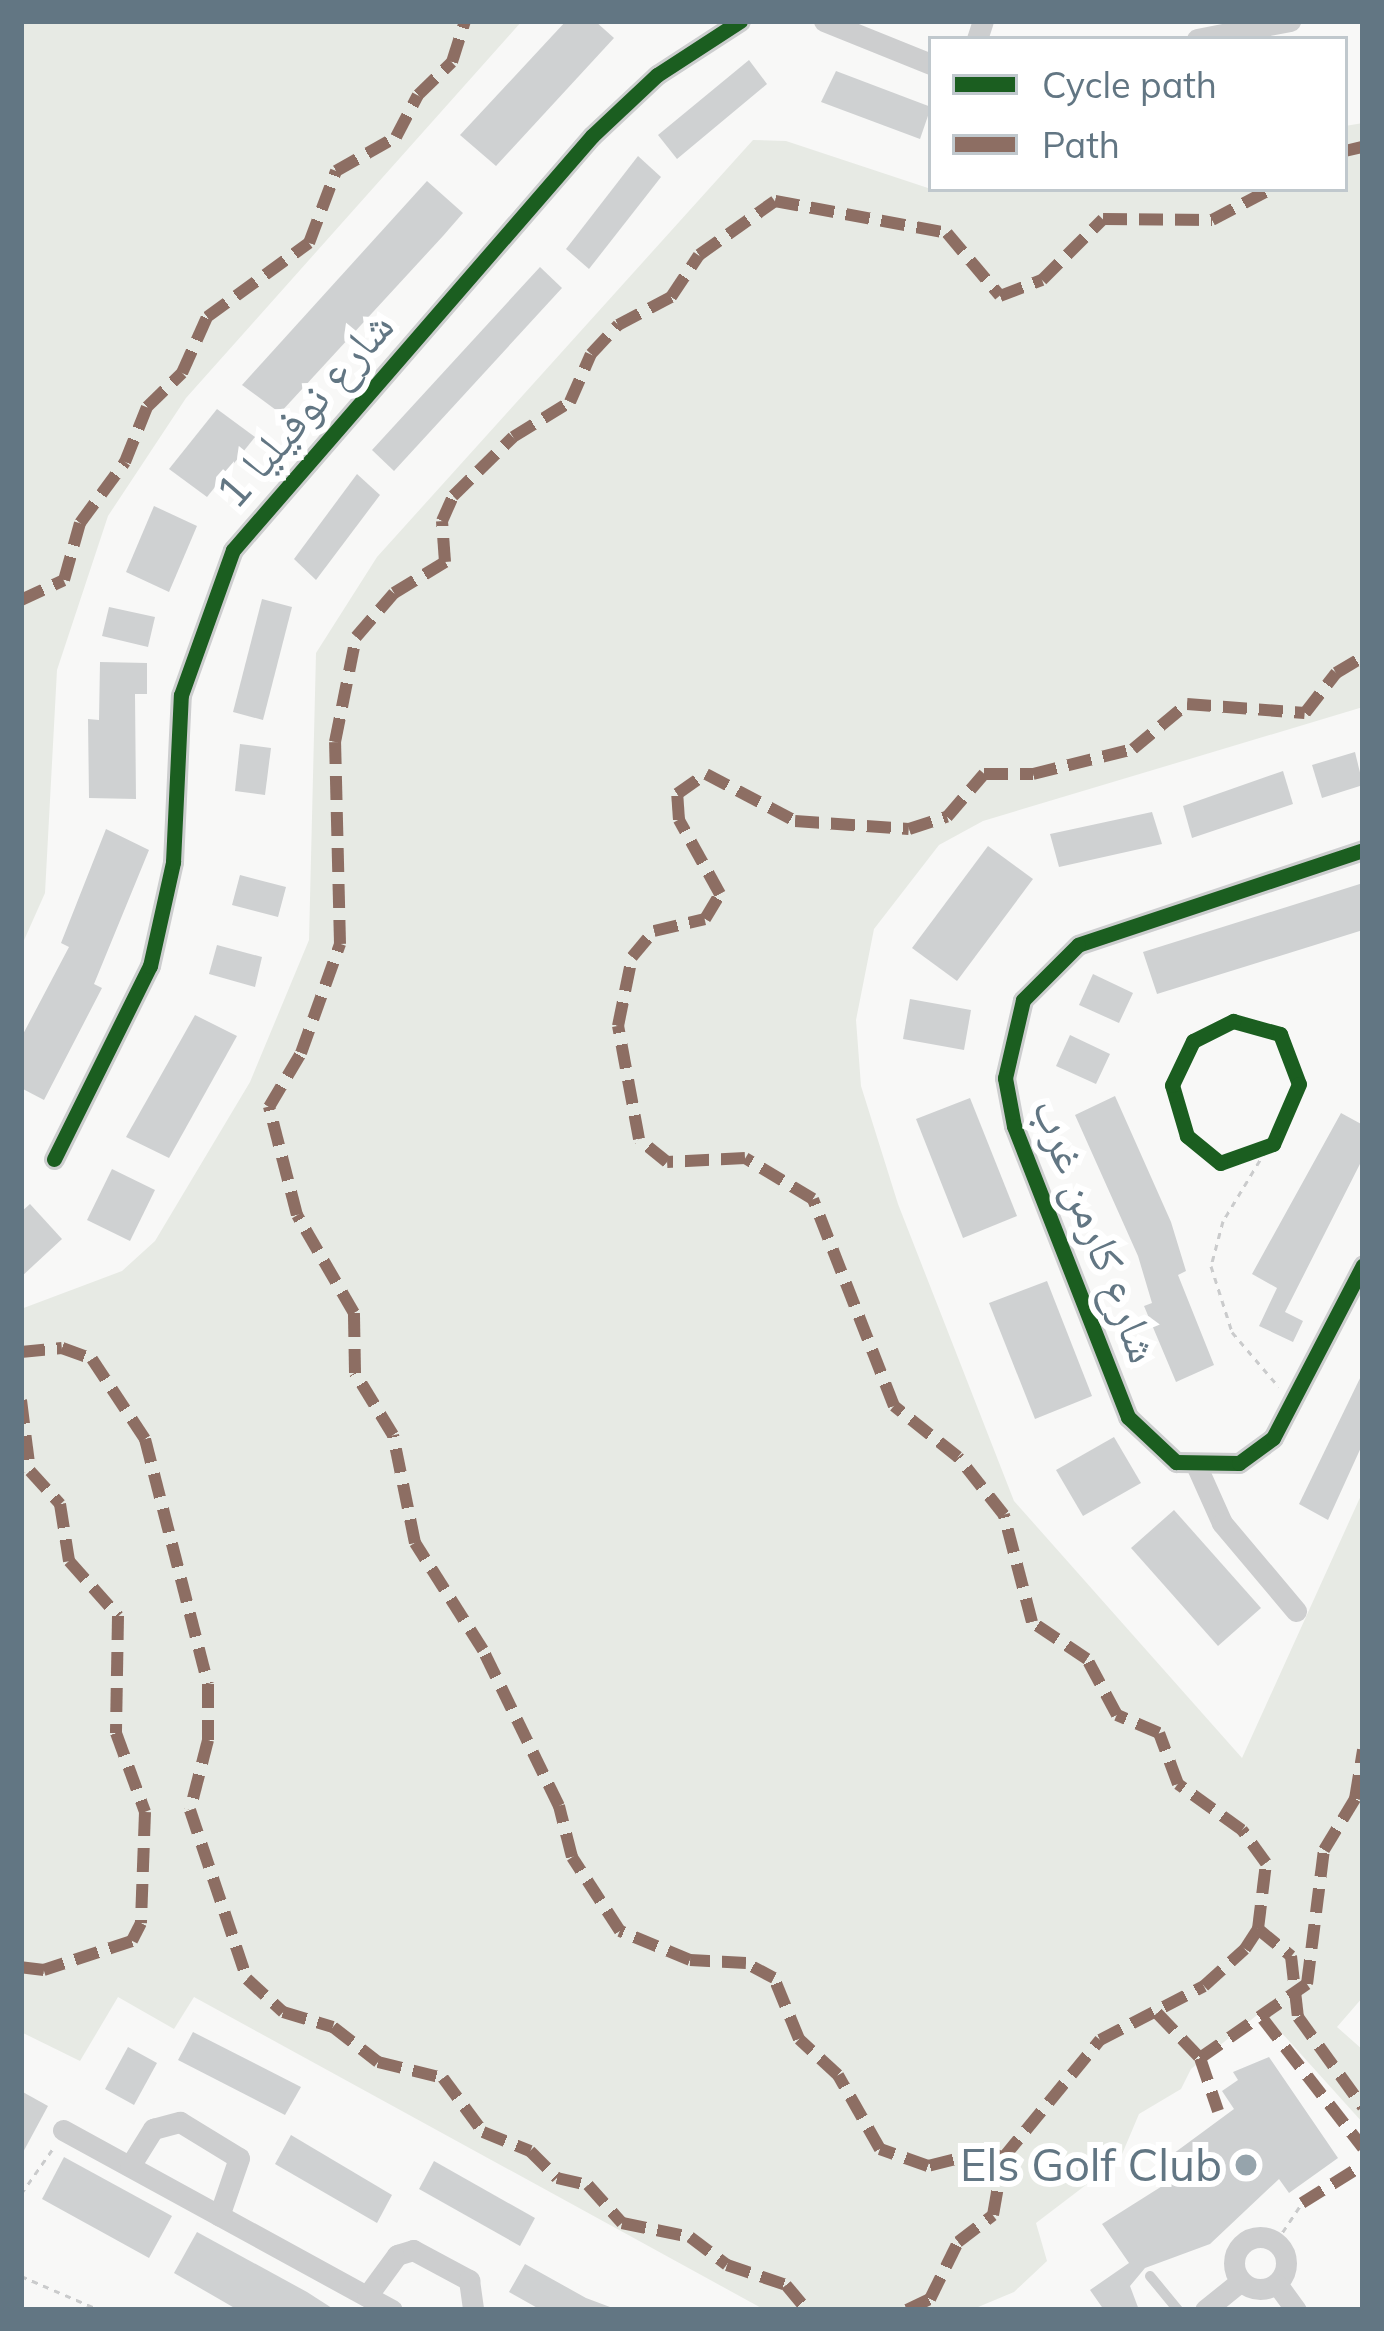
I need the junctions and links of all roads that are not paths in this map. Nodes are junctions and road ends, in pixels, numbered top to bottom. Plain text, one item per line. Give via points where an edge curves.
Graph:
1 (740, 21) edge
2 (824, 21) edge
3 (1290, 21) edge
4 (1212, 36) edge
5 (928, 63) edge
6 (1363, 850) edge
7 (54, 1159) dead end
8 (1363, 1265) edge
9 (1197, 1467) junction
10 (1296, 1611) dead end
11 (63, 2130) road end
12 (130, 2166) junction
13 (219, 2216) junction
14 (1150, 2276) dead end
15 (1241, 2281) junction
16 (1277, 2284) junction
17 (368, 2296) junction
18 (392, 2310) edge
19 (473, 2310) edge
20 (1178, 2310) edge
21 (1204, 2310) edge
22 (1296, 2310) edge

1 - 7 street, شارع نوفيليا 1 via 657,75 592,136 233,550 181,695 173,862 150,966
2 - 5 street
3 - 4 street
6 - 9 street, شارع كارمن غرب via 1101,932 1039,977 1012,1024 1008,1105 1128,1417 1156,1451
8 - 9 street via 1258,1453
9 - 10 street via 1222,1523 1286,1584
11 - 12 street
12 - 13 street
12 - 13 street via 153,2128 180,2122 239,2158
13 - 17 street
14 - 20 lane
15 - 16 street via 1258,2290
15 - 16 street via 1234,2261 1243,2243 1276,2242 1287,2265
15 - 21 street
16 - 22 street
17 - 18 street
17 - 19 street via 397,2254 413,2250 469,2280

